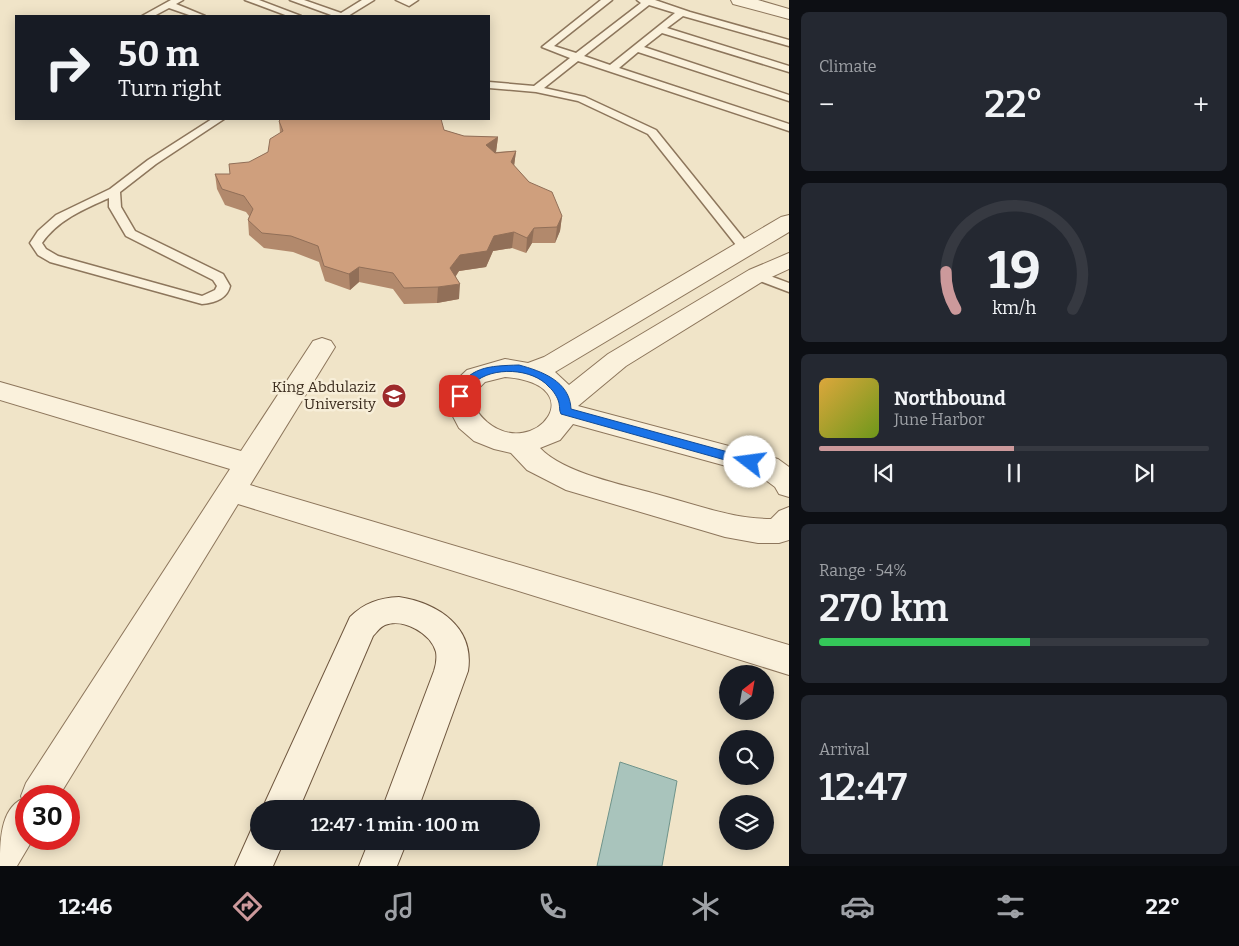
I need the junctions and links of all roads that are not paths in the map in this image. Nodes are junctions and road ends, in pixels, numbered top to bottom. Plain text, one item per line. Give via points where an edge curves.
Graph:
1 (178, 0) edge
2 (250, 0) edge
3 (295, 0) edge
4 (369, 0) edge
5 (401, 0) edge
6 (413, 0) edge
7 (607, 0) edge
8 (739, 0) edge
9 (647, 1) edge
10 (311, 2) edge
11 (169, 5) junction
12 (151, 14) edge
13 (687, 14) junction
14 (789, 14) edge
15 (197, 15) edge
16 (293, 15) edge
17 (340, 15) edge
18 (344, 15) edge
19 (660, 29) junction
20 (789, 43) edge
21 (636, 48) junction
22 (576, 57) junction
23 (611, 69) junction
24 (789, 69) edge
25 (490, 85) edge
26 (536, 89) junction
27 (789, 98) edge
28 (217, 120) edge
29 (789, 128) edge
30 (114, 191) junction
31 (789, 222) edge
32 (744, 247) junction
33 (789, 260) edge
34 (757, 275) junction
35 (789, 288) edge
36 (322, 347) dead end
37 (532, 371) junction
38 (0, 391) edge
39 (565, 407) junction
40 (520, 442) junction
41 (248, 464) junction
42 (789, 486) edge
43 (231, 491) junction
44 (789, 519) edge
45 (789, 660) edge
46 (46, 785) edge
47 (284, 800) edge
48 (403, 800) edge
49 (15, 834) edge
50 (261, 850) edge
51 (384, 850) edge
52 (0, 858) edge
53 (254, 866) edge
54 (378, 866) edge

1 - 11 lane
2 - 16 lane
3 - 10 lane
4 - 18 lane
5 - 6 lane
7 - 22 lane via 547,47
8 - 14 street
9 - 13 lane
9 - 22 lane
10 - 17 lane
11 - 12 lane
11 - 15 lane
13 - 19 lane via 676,16
13 - 20 lane
19 - 21 lane
19 - 24 lane
21 - 23 lane
21 - 27 lane
22 - 23 lane
22 - 26 lane
23 - 29 lane
25 - 26 lane
26 - 32 lane via 580,99 652,132
28 - 30 lane
30 - 30 lane via 115,207 130,233 218,277 224,287 221,293 214,299 202,300 54,259 42,252 36,243 43,232 88,203
31 - 32 street
32 - 37 street via 553,363
33 - 34 street
34 - 35 lane
34 - 39 street via 617,360
36 - 41 street
37 - 39 street via 553,384
37 - 40 street via 492,369 471,379 460,396 463,416 479,432 505,442
38 - 41 street
39 - 40 street via 562,421 555,430 546,436
39 - 42 street via 768,467 785,479
40 - 44 street via 537,463 576,482 716,522 765,531 779,531
41 - 43 street
43 - 45 street
43 - 46 street
47 - 48 street via 361,627 374,615 392,611 416,613 432,622 443,632 453,652 451,671
49 - 52 street
50 - 53 street
51 - 54 street

